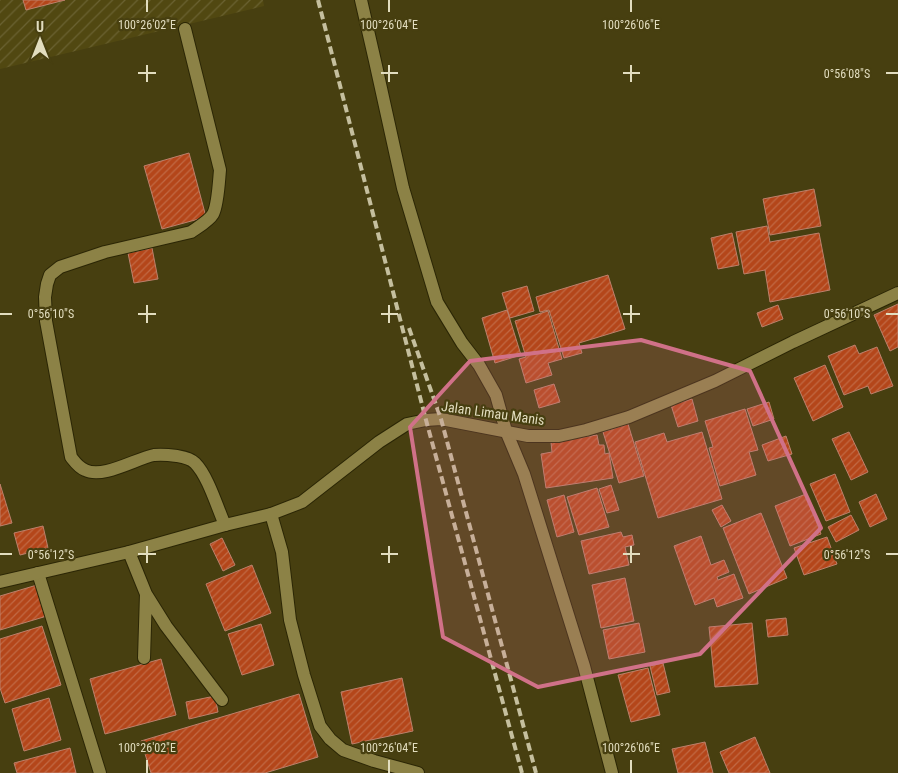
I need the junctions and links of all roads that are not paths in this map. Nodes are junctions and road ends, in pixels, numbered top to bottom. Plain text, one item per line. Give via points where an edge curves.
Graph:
1 (361, 0) edge
2 (185, 29) dead end
3 (898, 293) edge
4 (506, 431) junction
5 (271, 514) junction
6 (225, 525) junction
7 (129, 552) junction
8 (38, 573) junction
9 (0, 582) edge
10 (146, 594) junction
11 (144, 658) dead end
12 (222, 700) dead end
13 (100, 773) edge
14 (418, 773) edge
15 (612, 773) edge

1 - 4 street via 403,188 437,302 496,395
2 - 6 street via 220,170 213,213 191,232 105,252 60,267 50,275 46,284 46,321 71,457 78,465 95,472 155,455 186,458 204,477
3 - 4 street, Jalan Limau Manis via 715,381 629,417 559,436 528,436
4 - 5 street, Jalan Limau Manis via 441,419 407,424 302,502
4 - 15 street via 524,474 584,666
5 - 6 street, Jalan Limau Manis
5 - 14 street via 282,552 290,620 320,726 343,750
6 - 7 street, Jalan Limau Manis
7 - 8 street, Jalan Limau Manis
7 - 10 street
8 - 9 street, Jalan Limau Manis
8 - 13 street
10 - 11 street
10 - 12 street

